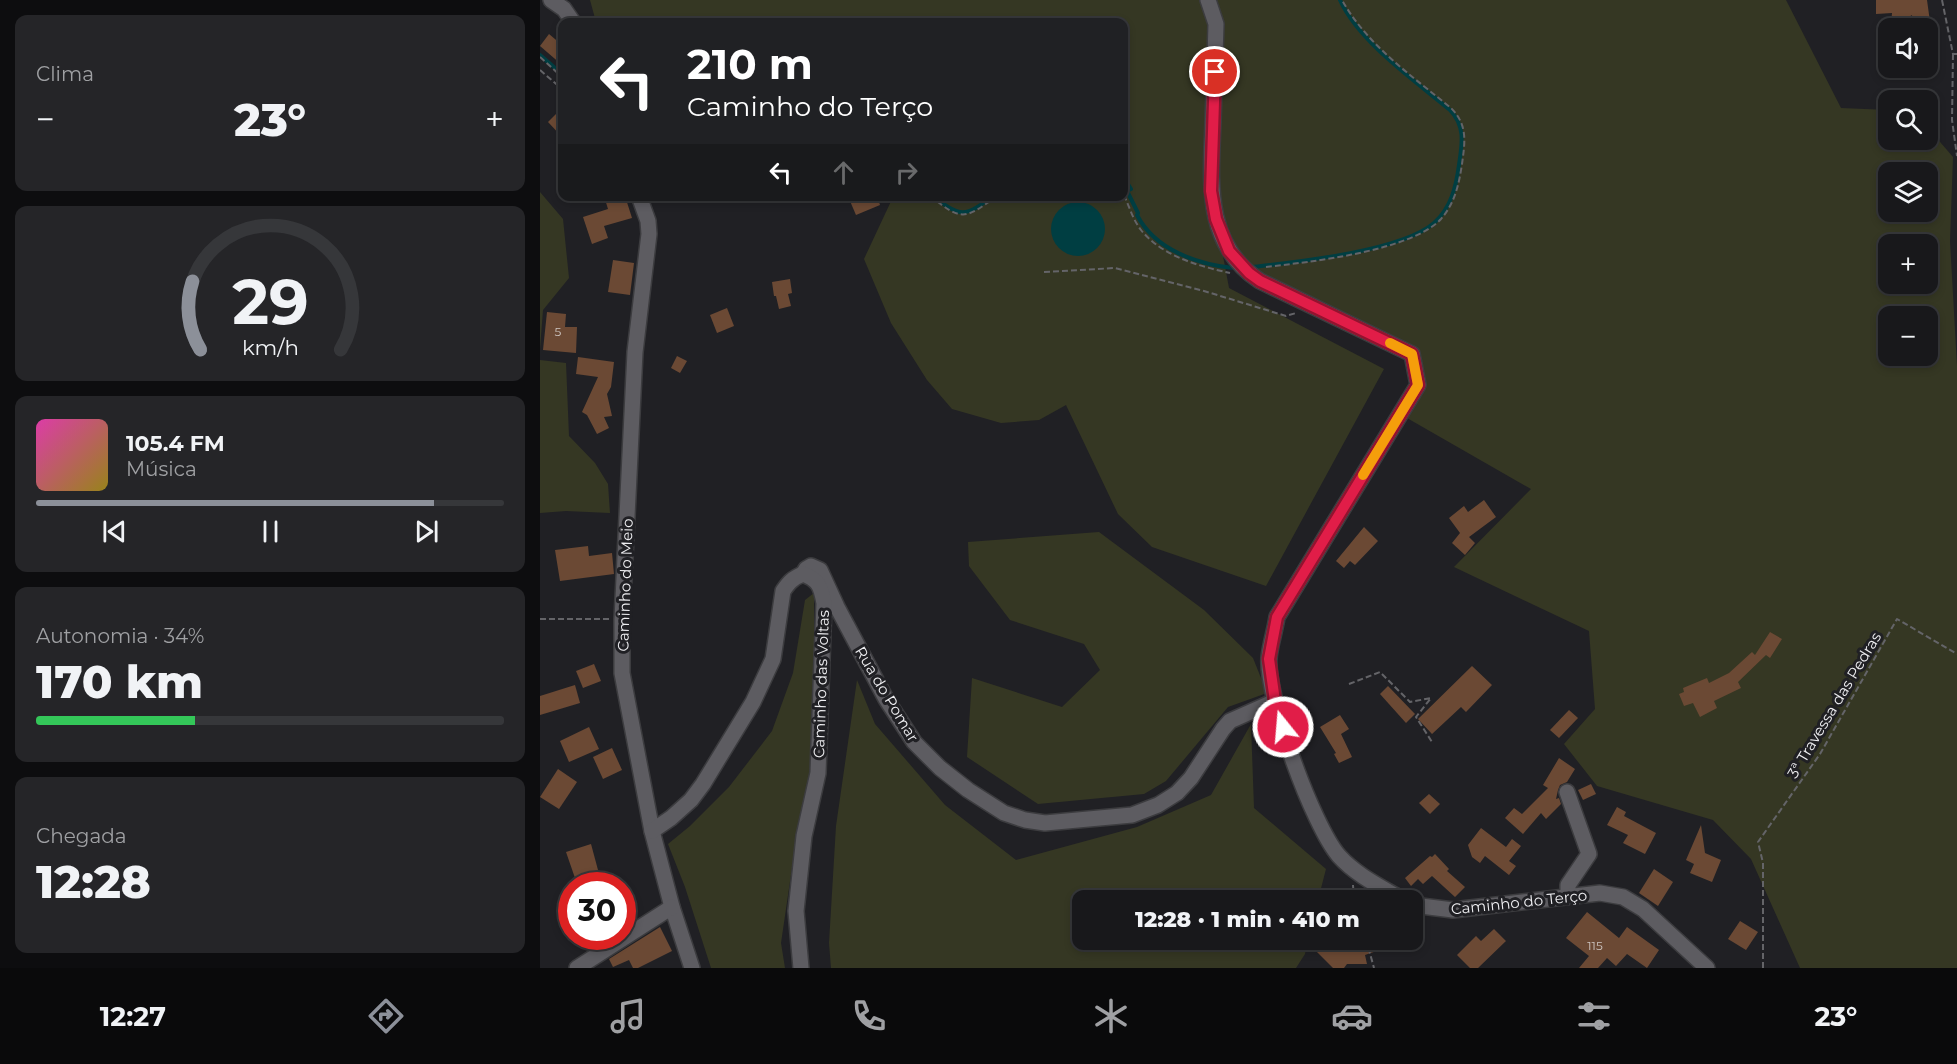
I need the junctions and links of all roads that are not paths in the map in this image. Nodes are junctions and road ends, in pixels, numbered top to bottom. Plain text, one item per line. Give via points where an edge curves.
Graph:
1 (551, 0) edge
2 (1208, 0) edge
3 (570, 18) edge
4 (641, 201) edge
5 (803, 574) junction
6 (1275, 701) junction
7 (1567, 792) dead end
8 (652, 831) junction
9 (1387, 890) edge
10 (1568, 896) junction
11 (672, 907) junction
12 (1423, 907) edge
13 (577, 968) edge
14 (692, 968) edge
15 (801, 968) edge
16 (1707, 968) edge

1 - 3 street
2 - 6 street via 1216,24 1211,191 1216,219 1229,251 1249,273 1412,354 1418,385 1277,617 1269,659
4 - 8 street, Caminho do Meio via 649,234 635,352 622,673
5 - 6 street, Rua do Pomar via 811,566 820,570 886,699 914,742 968,790 1004,813 1025,820 1045,823 1132,815 1158,805 1191,778 1230,721
5 - 8 street via 783,591 773,659 753,702 691,800
5 - 15 street, Caminho das Voltas via 821,586 824,603 818,774 804,836 796,911
6 - 9 street via 1310,806 1328,842 1354,870
7 - 10 street via 1589,854 1568,885
8 - 11 street, Caminho do Meio
10 - 12 street, Caminho do Terço via 1453,910
10 - 16 street, Caminho do Terço via 1600,893 1623,897 1643,909
11 - 13 street
11 - 14 street, Caminho do Meio

